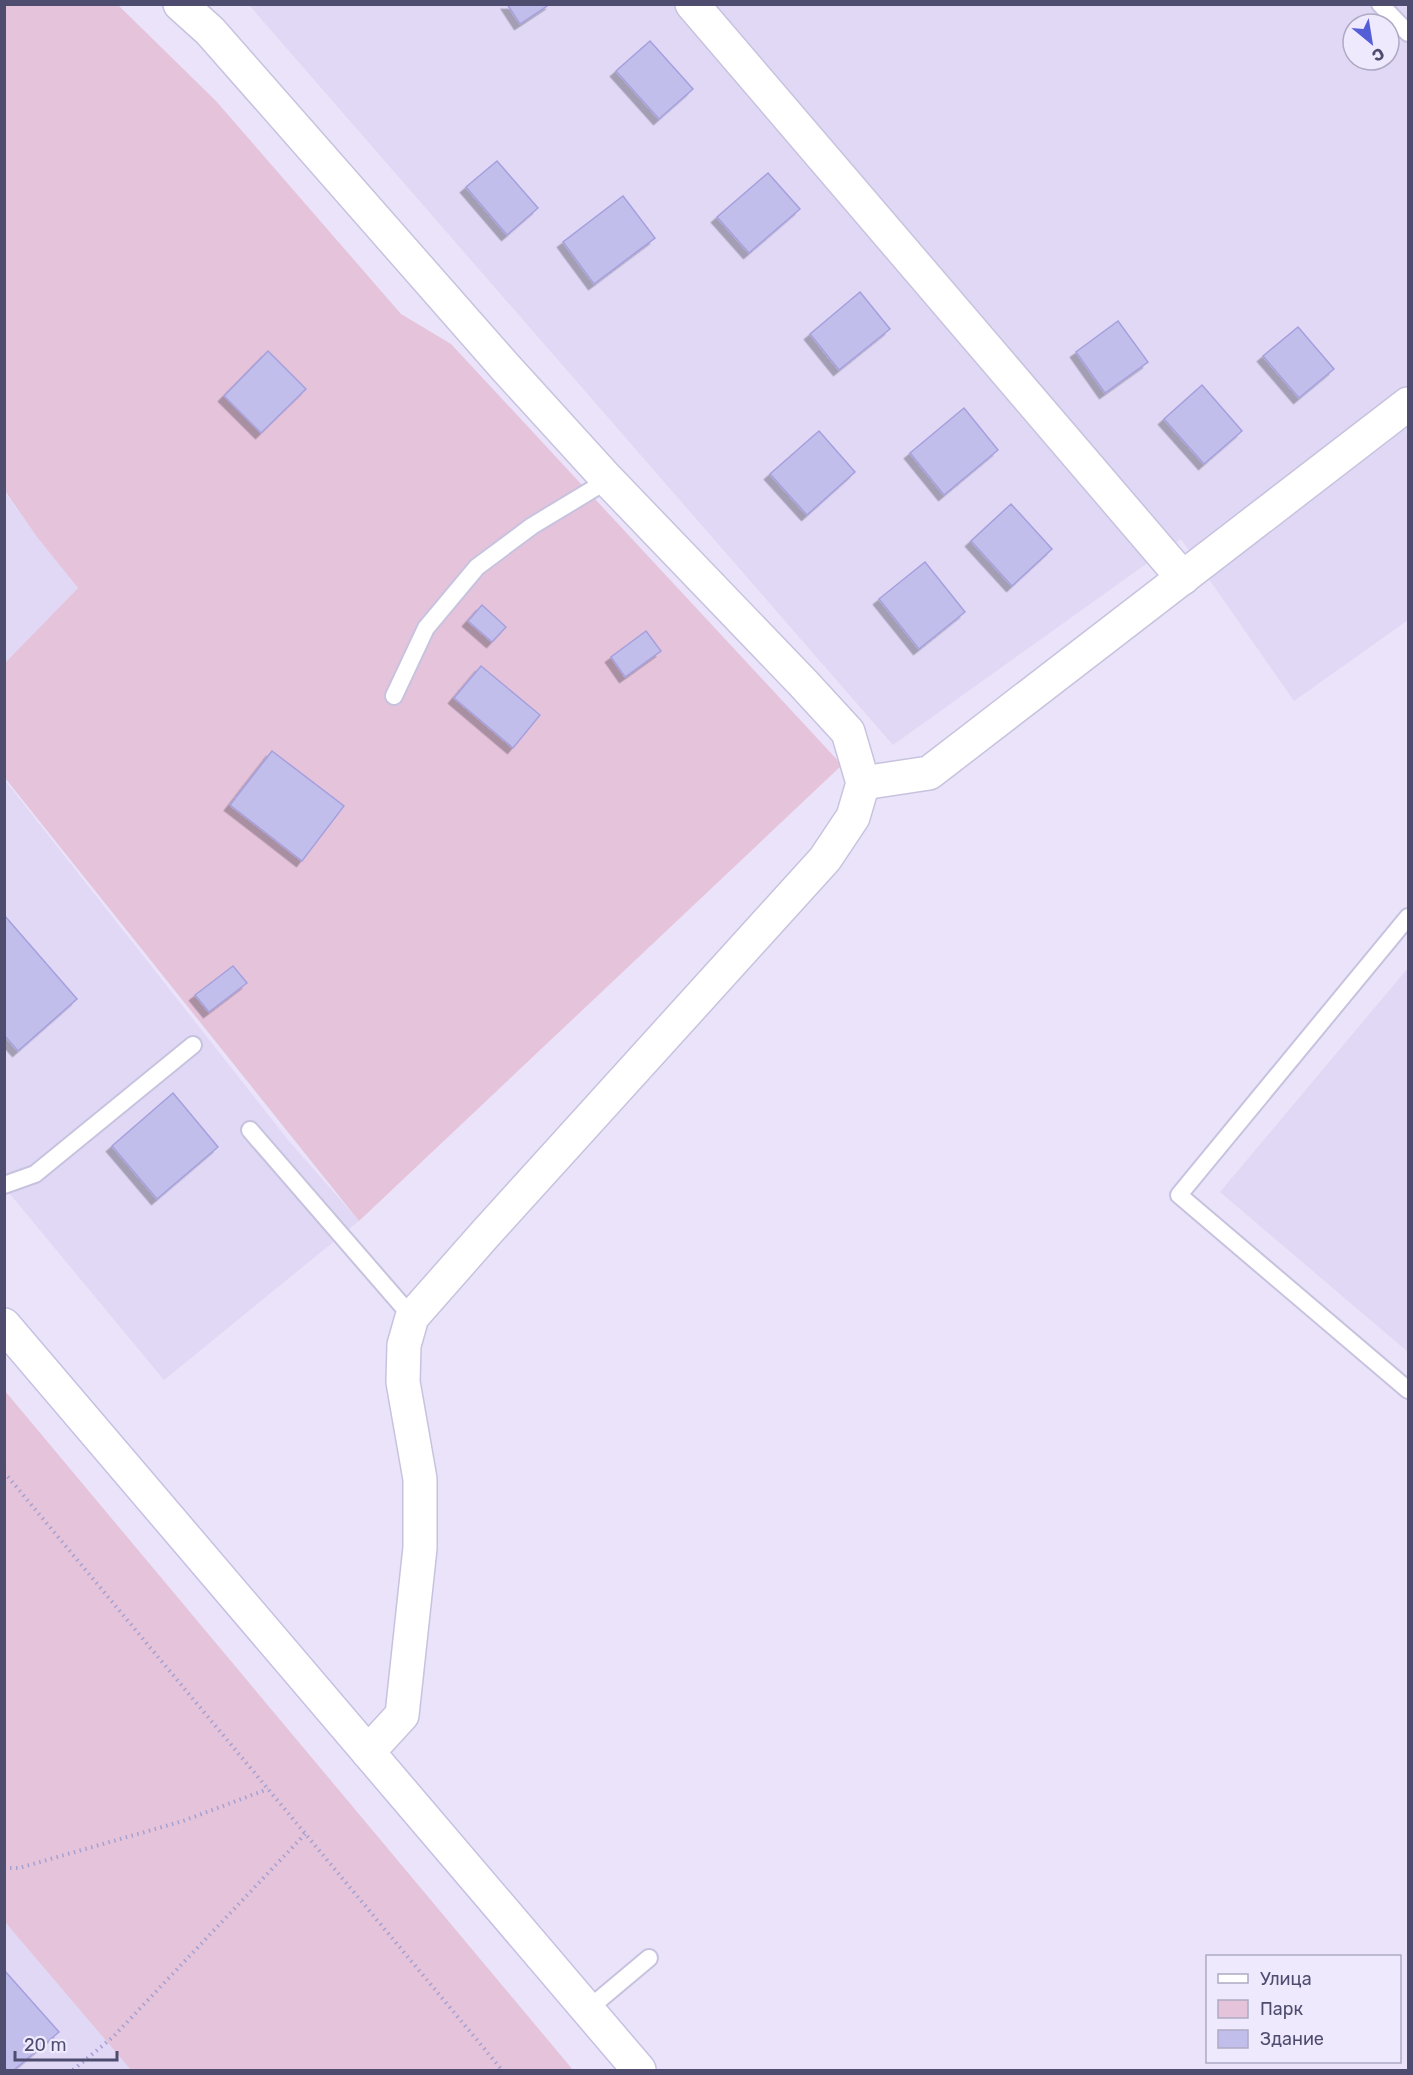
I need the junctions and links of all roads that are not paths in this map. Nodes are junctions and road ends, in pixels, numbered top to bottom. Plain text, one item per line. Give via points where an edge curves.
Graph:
1 (180, 4) edge
2 (692, 4) edge
3 (1380, 4) edge
4 (1408, 33) edge
5 (1408, 404) edge
6 (608, 480) junction
7 (1183, 578) junction
8 (394, 696) dead end
9 (863, 783) junction
10 (1408, 917) edge
11 (193, 1045) dead end
12 (250, 1130) dead end
13 (4, 1185) edge
14 (412, 1317) junction
15 (4, 1325) edge
16 (1408, 1390) edge
17 (368, 1752) junction
18 (649, 1959) dead end
19 (587, 2010) junction
20 (639, 2070) edge

1 - 6 street via 210,31
2 - 7 street
3 - 4 lane
5 - 7 street
6 - 8 lane via 532,526 477,567 426,628
6 - 9 street via 848,732
7 - 9 street via 929,774
9 - 14 street via 853,817 825,859
10 - 16 lane via 1179,1195
11 - 13 lane via 36,1174
12 - 14 lane
14 - 17 street via 404,1345 403,1382 420,1479 420,1548 402,1715
15 - 17 street
17 - 19 street
18 - 19 lane
19 - 20 street

